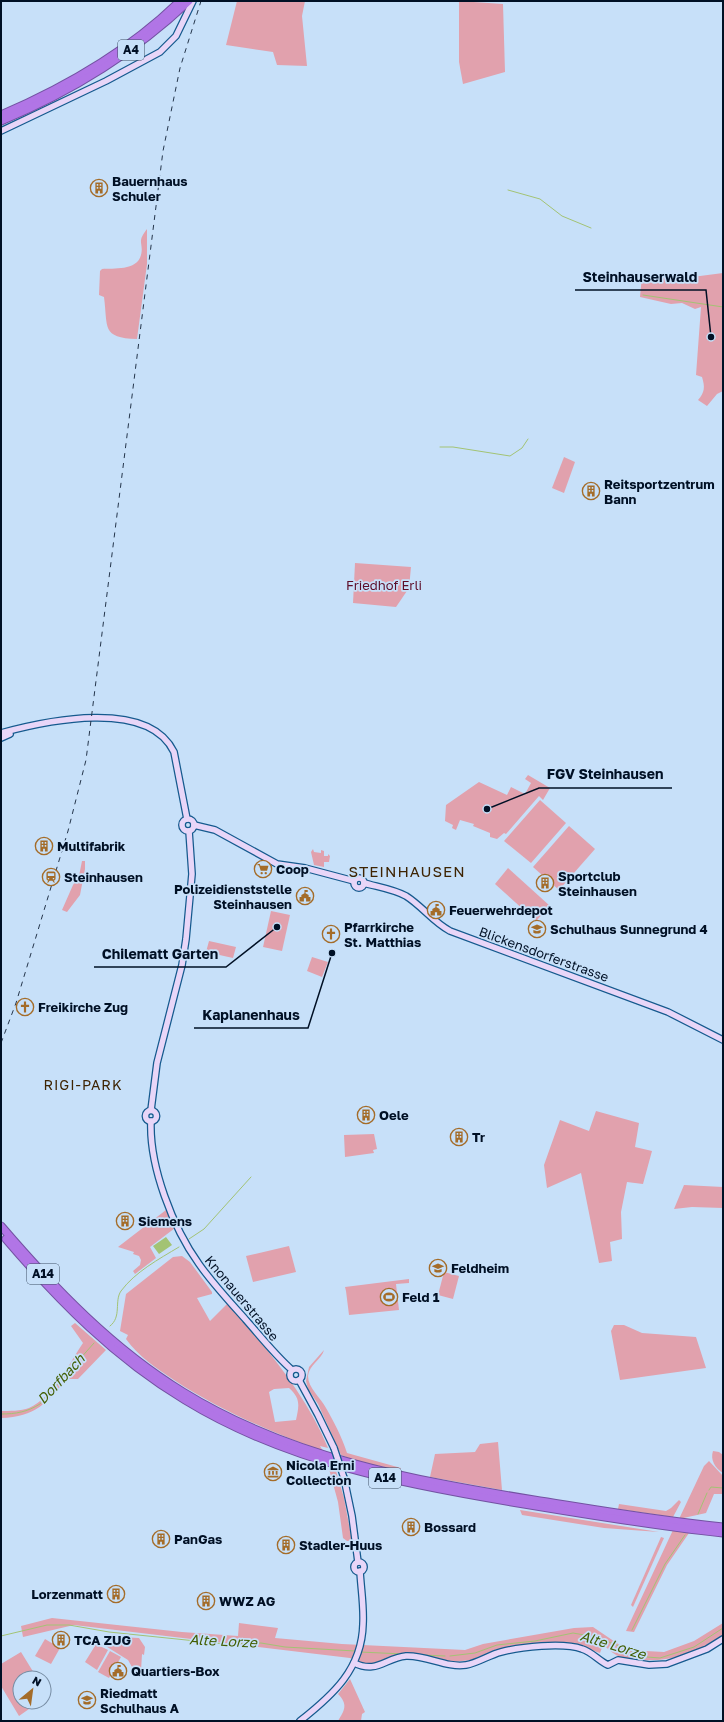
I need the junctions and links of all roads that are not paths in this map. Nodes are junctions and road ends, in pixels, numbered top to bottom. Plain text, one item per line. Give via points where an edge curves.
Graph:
1 (180, 1) edge
2 (191, 3) edge
3 (1, 115) edge
4 (1, 121) edge
5 (1, 131) edge
6 (1, 735) edge
7 (187, 819) junction
8 (194, 825) junction
9 (189, 831) junction
10 (723, 1040) edge
11 (1, 1226) edge
12 (1, 1233) edge
13 (292, 1370) junction
14 (299, 1380) junction
15 (723, 1527) edge
16 (723, 1533) edge
17 (723, 1639) edge
18 (355, 1661) junction
19 (300, 1721) edge

1 - 3 highway, A4 via 147,30 104,61 57,88
2 - 4 highway, A4 via 104,69 51,98
2 - 5 street via 176,36 160,52
6 - 7 street via 60,720 122,720 141,725 159,734 174,752
7 - 8 street
7 - 9 street via 182,826
8 - 9 street
8 - 10 street, Blickensdorferstrasse via 215,830 277,864 312,869 354,881 358,888 364,883 391,890 405,896 450,931 680,1017
9 - 13 street, Knonauerstrasse via 192,874 186,939 157,1064 150,1110 145,1116 151,1121 155,1161 162,1188 188,1248 209,1278
11 - 15 highway, A14 via 72,1303 132,1356 196,1400 266,1435 330,1458 421,1480 631,1516
12 - 16 highway, A14 via 64,1304 125,1358 159,1384 200,1409 268,1442 352,1470 429,1488 626,1521
13 - 14 street via 290,1377
13 - 14 street via 296,1368 301,1371
14 - 18 street, bridge via 334,1448 344,1478 358,1562 364,1566 360,1571 364,1618
17 - 18 street via 707,1649 662,1665 618,1660 608,1665 587,1650 561,1645 502,1652 467,1665 408,1656 374,1667 364,1667
18 - 19 street via 334,1692

